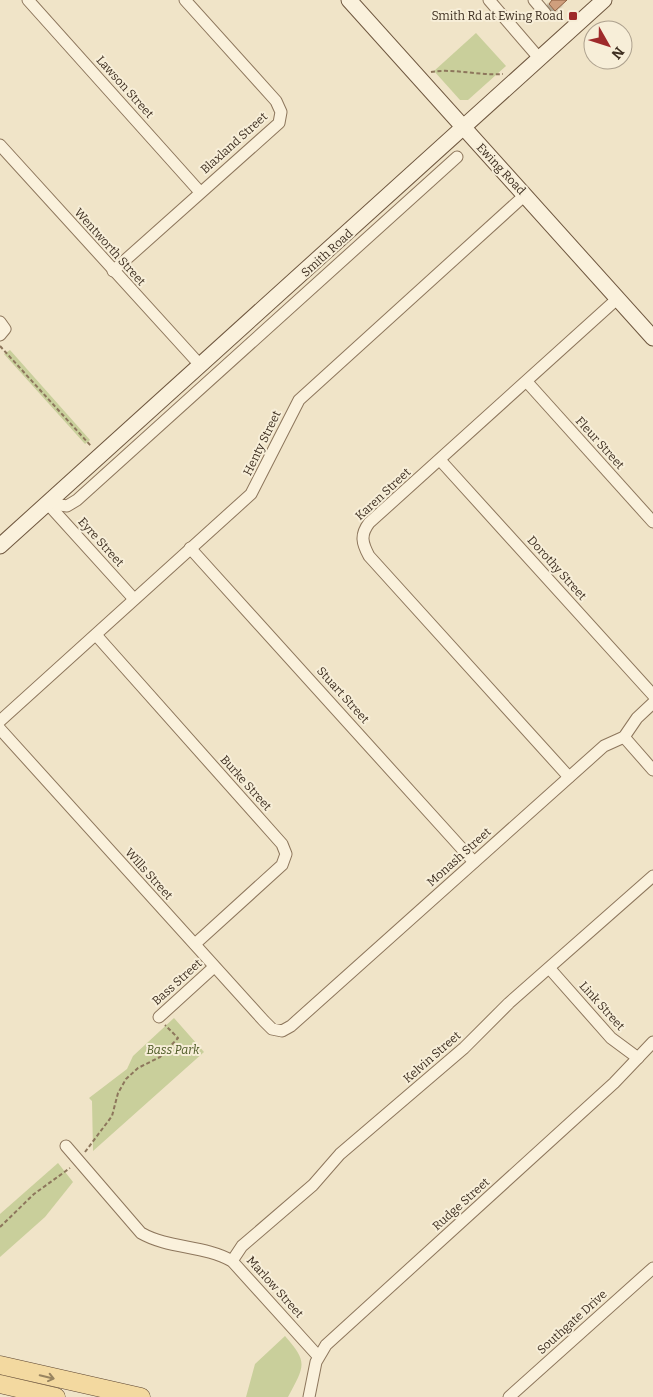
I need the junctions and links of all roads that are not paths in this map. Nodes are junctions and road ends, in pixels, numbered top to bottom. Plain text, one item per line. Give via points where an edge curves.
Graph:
1 (28, 0) edge
2 (184, 0) edge
3 (349, 0) edge
4 (489, 0) edge
5 (534, 0) edge
6 (604, 0) edge
7 (545, 13) dead end
8 (539, 58) junction
9 (464, 129) junction
10 (0, 145) edge
11 (457, 158) dead end
12 (200, 192) junction
13 (525, 195) junction
14 (113, 270) junction
15 (618, 299) junction
16 (653, 338) edge
17 (201, 366) junction
18 (527, 382) junction
19 (440, 460) junction
20 (47, 503) junction
21 (653, 522) edge
22 (0, 546) edge
23 (190, 548) junction
24 (134, 599) junction
25 (96, 635) junction
26 (653, 695) edge
27 (653, 703) edge
28 (0, 721) edge
29 (0, 729) edge
30 (624, 737) junction
31 (653, 770) edge
32 (569, 777) junction
33 (474, 862) junction
34 (653, 876) edge
35 (195, 944) junction
36 (214, 967) junction
37 (550, 969) junction
38 (159, 1017) road end
39 (282, 1031) joint
40 (653, 1042) edge
41 (638, 1058) junction
42 (66, 1146) dead end
43 (232, 1261) junction
44 (653, 1268) edge
45 (318, 1356) junction
46 (0, 1365) edge
47 (0, 1384) edge
48 (30, 1394) edge
49 (56, 1397) edge
50 (141, 1397) edge
51 (309, 1397) edge
52 (510, 1397) edge

1 - 12 street, Lawson Street
2 - 12 street, Blaxland Street via 276,101 281,112 279,124
3 - 9 street, Ewing Road
4 - 8 street
5 - 7 street
6 - 8 street, Smith Road
8 - 9 street, Smith Road
9 - 13 street, Ewing Road
9 - 17 street, Smith Road
10 - 14 street, Wentworth Street
11 - 20 street, Smith Road via 77,500 67,506
12 - 14 street, Blaxland Street
13 - 15 street, Ewing Road
13 - 23 street, Henty Street via 299,400 251,494
14 - 17 street, Wentworth Street
15 - 16 street, Ewing Road
15 - 18 street, Karen Street
17 - 20 street, Smith Road
18 - 19 street, Karen Street
18 - 21 street, Fleur Street
19 - 26 street, Dorothy Street
19 - 32 street, Karen Street via 369,523 362,543 369,556
20 - 22 street, Smith Road
20 - 24 street, Eyre Street
23 - 24 street, Henty Street
23 - 33 street, Stuart Street
24 - 25 street, Henty Street
25 - 28 street, Henty Street
25 - 35 street, Burke Street via 282,844 286,854 282,865
27 - 30 street, Monash Street
29 - 35 street, Wills Street
30 - 31 street
30 - 32 street, Monash Street via 604,746
32 - 33 street, Monash Street
33 - 39 street, Monash Street via 292,1026
34 - 37 street, Kelvin Street
35 - 36 street, Wills Street
36 - 38 street, Bass Street
36 - 39 street, Wills Street via 272,1029
37 - 41 street, Link Street via 612,1038
37 - 43 street, Kelvin Street via 340,1154 312,1185 242,1246
40 - 41 street, Rudge Street
41 - 45 street, Rudge Street via 608,1089 335,1336
42 - 43 street, Marlow Street via 141,1233 155,1241 220,1254
43 - 45 street, Marlow Street
44 - 52 street, Southgate Drive
45 - 51 street, Rudge Street
46 -> 50 main road
47 - 48 main road
48 - 49 main road

